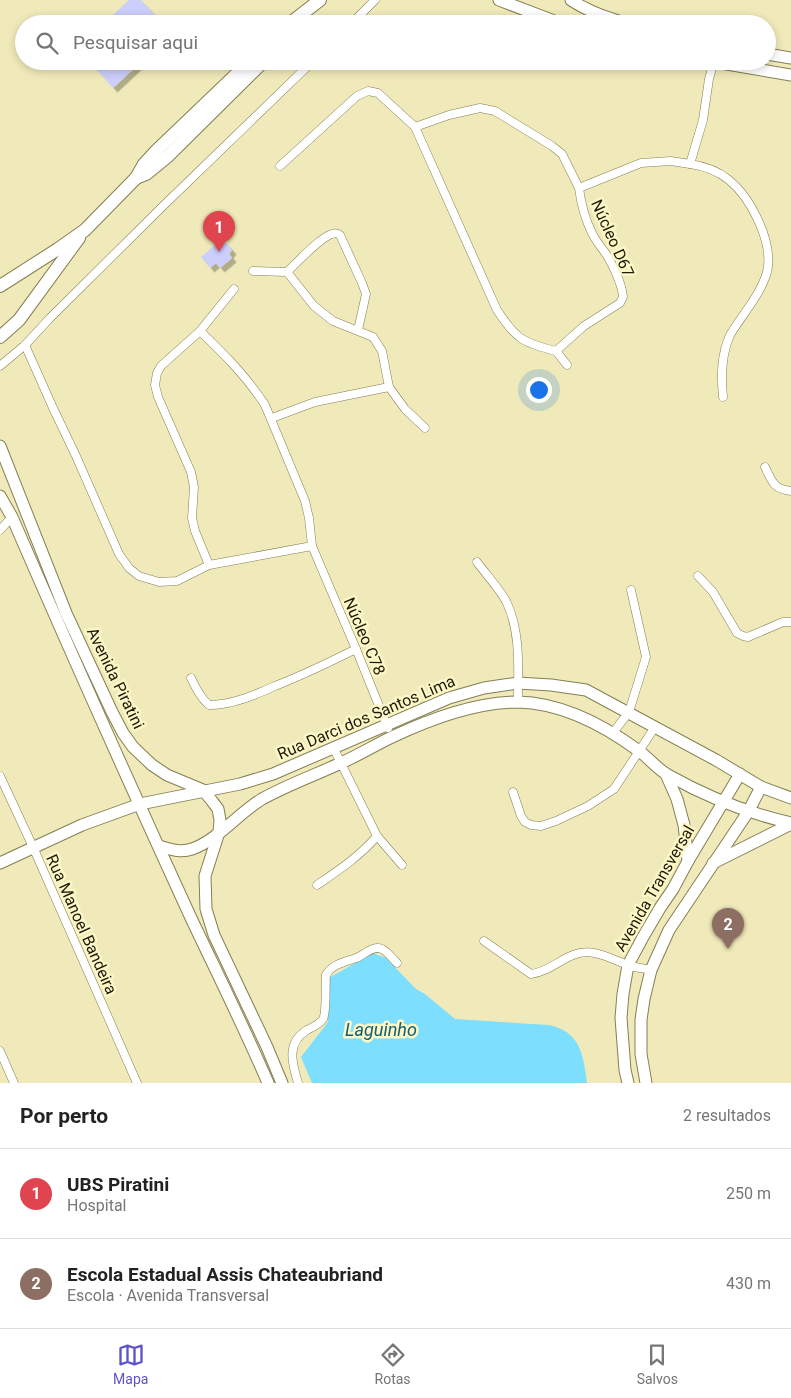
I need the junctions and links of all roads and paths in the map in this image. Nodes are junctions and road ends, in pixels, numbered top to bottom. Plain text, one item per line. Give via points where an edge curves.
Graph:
1 (321, 0) edge
2 (375, 0) edge
3 (499, 0) edge
4 (571, 0) edge
5 (301, 15) edge
6 (309, 15) edge
7 (360, 15) edge
8 (538, 15) edge
9 (601, 15) edge
10 (776, 56) edge
11 (791, 58) edge
12 (241, 70) edge
13 (255, 70) edge
14 (304, 70) edge
15 (711, 70) edge
16 (761, 70) edge
17 (791, 75) edge
18 (415, 127) junction
19 (690, 164) junction
20 (280, 166) dead end
21 (136, 178) junction
22 (579, 188) junction
23 (85, 230) junction
24 (253, 271) dead end
25 (287, 272) junction
26 (0, 286) edge
27 (234, 289) dead end
28 (19, 320) junction
29 (358, 330) junction
30 (200, 332) junction
31 (0, 337) edge
32 (0, 341) edge
33 (25, 345) junction
34 (556, 351) junction
35 (567, 365) dead end
36 (0, 366) edge
37 (389, 387) junction
38 (723, 397) dead end
39 (272, 418) junction
40 (425, 428) dead end
41 (0, 446) edge
42 (3, 464) edge
43 (765, 467) dead end
44 (791, 491) edge
45 (0, 496) edge
46 (12, 517) junction
47 (0, 530) edge
48 (312, 546) junction
49 (477, 562) dead end
50 (209, 565) junction
51 (698, 576) dead end
52 (631, 590) dead end
53 (791, 622) edge
54 (356, 649) junction
55 (191, 678) dead end
56 (518, 683) junction
57 (518, 702) junction
58 (629, 712) junction
59 (386, 724) junction
60 (656, 727) junction
61 (612, 734) junction
62 (392, 736) junction
63 (333, 747) junction
64 (640, 751) junction
65 (341, 763) junction
66 (666, 774) junction
67 (740, 774) junction
68 (0, 776) edge
69 (761, 787) junction
70 (203, 790) junction
71 (514, 792) dead end
72 (791, 798) edge
73 (722, 802) junction
74 (140, 804) junction
75 (748, 812) junction
76 (791, 823) edge
77 (219, 832) junction
78 (377, 836) junction
79 (159, 846) junction
80 (33, 847) junction
81 (688, 861) junction
82 (0, 863) edge
83 (712, 864) junction
84 (402, 865) dead end
85 (318, 885) dead end
86 (654, 918) junction
87 (672, 926) junction
88 (484, 941) dead end
89 (397, 963) dead end
90 (628, 965) junction
91 (651, 970) junction
92 (0, 1050) edge
93 (625, 1070) junction
94 (14, 1083) edge
95 (136, 1083) edge
96 (268, 1083) edge
97 (282, 1083) edge
98 (298, 1083) edge
99 (623, 1083) edge
100 (628, 1083) edge
101 (646, 1083) edge

1 - 5 main road
1 - 6 main road
2 - 7 street
3 - 8 street
4 - 9 street
10 - 11 street
12 - 21 main road via 157,150
13 - 21 main road via 168,156
14 - 33 street
15 - 19 street via 703,120
16 - 17 street
18 - 20 street via 378,93 368,91 357,96
18 - 22 street via 480,108 495,111 562,154
18 - 34 street via 501,316 522,340
19 - 22 street, Núcleo D67 via 671,161 641,163
19 - 38 street, Núcleo D67 via 712,170 734,186 752,210 768,249 769,262 761,288 726,343 722,367
21 - 23 main road
22 - 34 street, Núcleo D67 via 581,205 590,228 608,257 623,298
23 - 26 main road
23 - 28 main road
24 - 25 street
25 - 29 street via 314,306 333,321
25 - 29 street via 316,245 332,234 340,235 366,294
27 - 30 street
28 - 31 main road
28 - 32 main road
29 - 37 street via 373,337 382,351
30 - 39 street, Núcleo C78 via 256,390
30 - 50 street via 161,366 154,385 191,472 194,531
33 - 36 street
33 - 50 street via 119,554 129,568 139,576 159,582 176,581
34 - 35 street
37 - 39 street via 315,402
37 - 40 street via 404,409
39 - 48 street, Núcleo C78 via 304,501
41 - 42 street, Avenida Piratini
42 - 70 street, Avenida Piratini via 66,613 123,733 152,765
43 - 44 street via 776,487
45 - 46 street, Avenida Piratini
46 - 47 street
46 - 74 street, Avenida Piratini
48 - 50 street
48 - 54 street, Núcleo C78
49 - 56 street via 507,602 516,632
51 - 53 street via 713,592 737,633 742,636 748,637 782,622
52 - 58 street via 646,657
54 - 55 street via 255,695 220,705 209,705 204,701
54 - 59 street, Núcleo C78
56 - 57 street
56 - 58 street, Rua Darci dos Santos Lima via 586,690
56 - 59 street, Rua Darci dos Santos Lima via 449,698
57 - 61 street, Rua Darci dos Santos Lima via 566,710
57 - 62 street, Rua Darci dos Santos Lima via 462,710
58 - 60 street, Rua Darci dos Santos Lima
58 - 61 street
59 - 62 street, Núcleo C78
59 - 63 street, Rua Darci dos Santos Lima
60 - 64 street
60 - 67 street, Rua Darci dos Santos Lima
61 - 64 street, Rua Darci dos Santos Lima
62 - 65 street, Rua Darci dos Santos Lima
63 - 65 street
63 - 70 street, Rua Darci dos Santos Lima via 273,774
64 - 66 street, Rua Darci dos Santos Lima
64 - 71 street via 614,789 588,806 541,826 525,822
65 - 77 street, Rua Darci dos Santos Lima via 262,799
65 - 78 street
66 - 73 street, Rua Darci dos Santos Lima
66 - 81 street via 684,826
67 - 69 street, Rua Darci dos Santos Lima
67 - 73 street, Avenida Transversal
68 - 80 street, Rua Manoel Bandeira
69 - 72 street, Rua Darci dos Santos Lima
69 - 75 street, Avenida Transversal
70 - 74 street, Rua Darci dos Santos Lima
70 - 77 street, Avenida Piratini via 218,809
73 - 75 street, Rua Darci dos Santos Lima
73 - 81 street, Avenida Transversal
74 - 79 street, Avenida Piratini
74 - 80 street, Rua Darci dos Santos Lima via 82,824
75 - 76 street, Rua Darci dos Santos Lima
75 - 83 street, Avenida Transversal
76 - 83 street
77 - 79 street, Rua Darci dos Santos Lima via 202,845 185,851
77 - 97 street, Avenida Piratini via 204,876 206,909 214,935
78 - 84 street
78 - 85 street via 365,850
79 - 96 street, Avenida Piratini
80 - 82 street, Rua Darci dos Santos Lima
80 - 95 street, Rua Manoel Bandeira
81 - 86 street, Avenida Transversal
83 - 87 street, Avenida Transversal
86 - 87 street
86 - 90 street, Avenida Transversal
87 - 91 street, Avenida Transversal
88 - 90 street via 531,974 582,952 594,952
89 - 98 street via 382,949 376,948 328,971 325,1017 298,1037 292,1052
90 - 91 street
90 - 93 street, Avenida Transversal via 621,1018
91 - 101 street, Avenida Transversal via 641,1020 641,1054
92 - 94 street
93 - 99 street
93 - 100 street, Avenida Transversal

